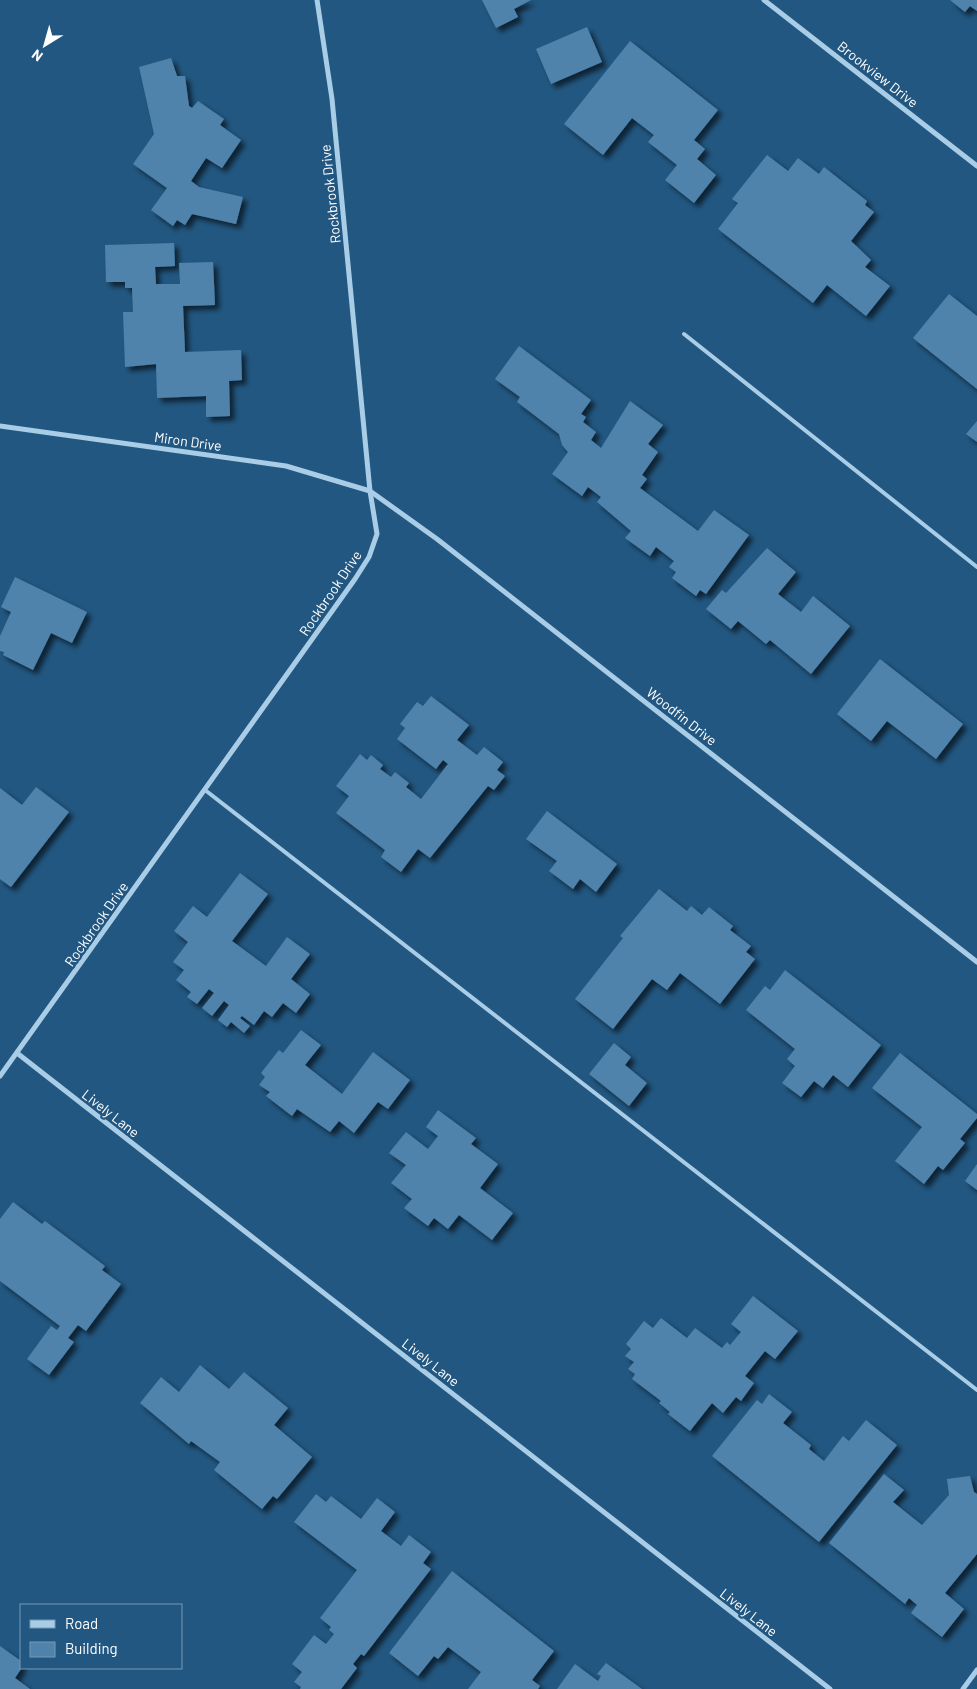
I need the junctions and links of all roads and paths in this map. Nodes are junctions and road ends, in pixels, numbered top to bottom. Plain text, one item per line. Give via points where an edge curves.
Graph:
1 (317, 0) edge
2 (764, 0) edge
3 (977, 166) edge
4 (684, 334) dead end
5 (0, 426) edge
6 (370, 492) junction
7 (977, 567) edge
8 (205, 790) junction
9 (977, 962) edge
10 (17, 1053) junction
11 (0, 1076) edge
12 (977, 1390) edge
13 (977, 1670) edge
14 (830, 1689) edge
15 (963, 1689) edge

1 - 6 street, Rockbrook Drive via 332,99
2 - 3 street, Brookview Drive
4 - 7 lane
5 - 6 street, Miron Drive via 286,466
6 - 8 street, Rockbrook Drive via 377,534 369,558
6 - 9 street, Woodfin Drive via 437,539
8 - 10 street, Rockbrook Drive
8 - 12 lane
10 - 11 street, Rockbrook Drive
10 - 14 street, Lively Lane
13 - 15 street

